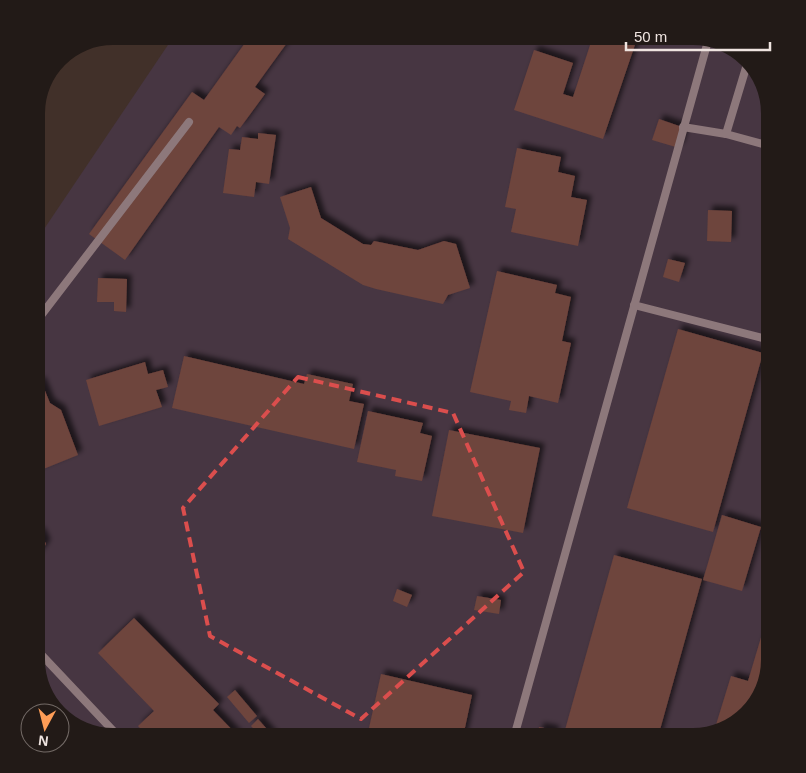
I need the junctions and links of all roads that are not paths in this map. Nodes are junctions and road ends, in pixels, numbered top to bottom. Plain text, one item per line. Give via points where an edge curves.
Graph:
1 (707, 46) edge
2 (745, 70) edge
3 (190, 122) dead end
4 (684, 127) junction
5 (726, 134) junction
6 (761, 144) edge
7 (634, 305) junction
8 (45, 310) edge
9 (761, 338) edge
10 (45, 659) edge
11 (110, 728) edge
12 (516, 728) edge

1 - 4 lane
2 - 5 lane
3 - 8 lane
4 - 5 lane
4 - 7 lane
5 - 6 lane
7 - 9 lane
7 - 12 lane
10 - 11 lane

